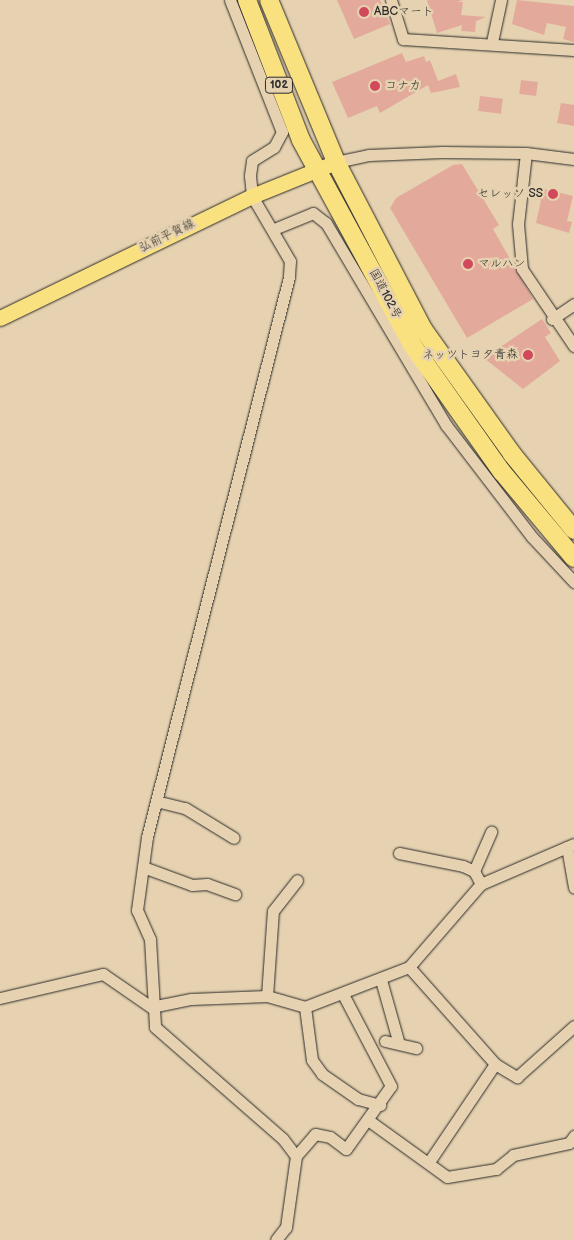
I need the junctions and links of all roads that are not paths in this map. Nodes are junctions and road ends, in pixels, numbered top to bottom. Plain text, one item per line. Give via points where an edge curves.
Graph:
1 (230, 0) edge
2 (247, 0) edge
3 (270, 0) edge
4 (391, 0) edge
5 (501, 0) edge
6 (492, 42) junction
7 (574, 50) edge
8 (526, 153) junction
9 (574, 159) edge
10 (336, 162) junction
11 (318, 167) junction
12 (252, 196) junction
13 (274, 229) junction
14 (574, 304) edge
15 (0, 318) edge
16 (552, 319) junction
17 (574, 346) edge
18 (574, 530) edge
19 (574, 558) edge
20 (574, 582) edge
21 (156, 800) junction
22 (491, 832) dead end
23 (234, 838) dead end
24 (570, 845) edge
25 (399, 853) dead end
26 (143, 867) junction
27 (474, 871) junction
28 (297, 880) dead end
29 (481, 884) junction
30 (574, 887) edge
31 (236, 894) dead end
32 (409, 967) junction
33 (381, 980) junction
34 (343, 994) junction
35 (267, 996) junction
36 (0, 998) edge
37 (151, 1007) junction
38 (305, 1007) junction
39 (574, 1026) edge
40 (385, 1040) dead end
41 (399, 1044) junction
42 (416, 1048) dead end
43 (496, 1064) junction
44 (380, 1105) junction
45 (368, 1120) junction
46 (574, 1136) edge
47 (296, 1156) junction
48 (429, 1162) junction
49 (276, 1240) edge

1 - 12 street via 282,132 274,147 252,161
2 - 11 highway, 国道102号 / 102 via 301,140
3 - 10 highway, 国道102号 / 102
4 - 6 street via 403,39
5 - 6 street
6 - 7 street
8 - 9 street
8 - 10 street via 405,152
8 - 16 street via 519,255 525,277
10 - 11 main road, 弘前平賀線
10 - 18 highway, 国道102号 / 102 via 423,329 512,454
11 - 12 main road, 弘前平賀線
11 - 19 highway, 国道102号 / 102 via 413,346 502,472
12 - 13 street
12 - 15 main road, 弘前平賀線
13 - 20 street via 313,213 326,223 446,425 532,537
13 - 21 street via 290,261 290,276
14 - 16 street
16 - 17 street
21 - 23 street via 185,808
21 - 26 street
22 - 27 street
24 - 29 street
24 - 30 street
25 - 27 street
26 - 31 street via 192,885 207,884
26 - 37 street via 137,910 150,939
27 - 29 street
28 - 35 street via 273,911
29 - 32 street
32 - 33 street
32 - 43 street
33 - 34 street
33 - 41 street
34 - 38 street
34 - 44 street via 391,1086
35 - 37 street via 191,999
35 - 38 street
36 - 37 street via 102,974
37 - 47 street via 155,1028 283,1139
38 - 44 street via 312,1060 322,1074 358,1098
39 - 43 street via 517,1077
40 - 41 street
41 - 42 street
43 - 48 street
44 - 45 street
45 - 47 street via 346,1149 330,1137 315,1134
45 - 48 street
46 - 48 street via 569,1143 513,1156 486,1170 447,1177
47 - 49 street via 286,1227

